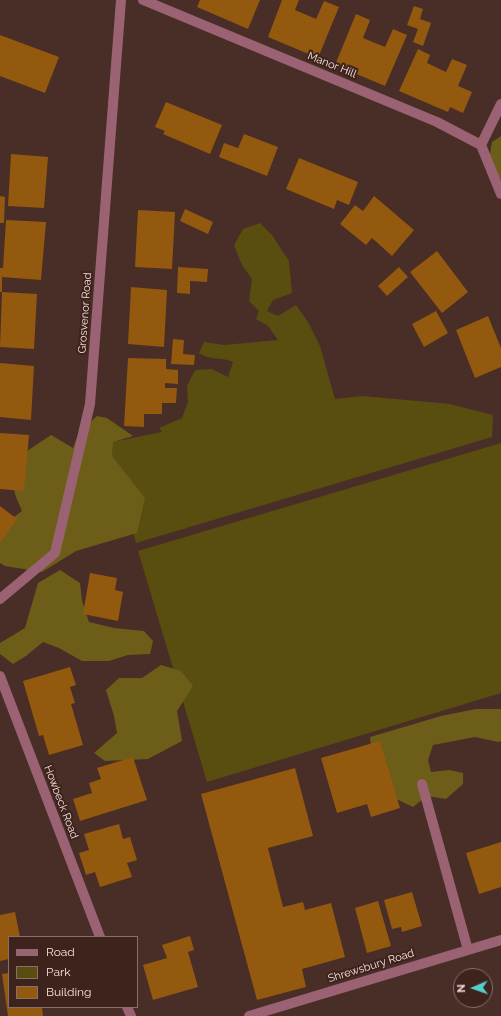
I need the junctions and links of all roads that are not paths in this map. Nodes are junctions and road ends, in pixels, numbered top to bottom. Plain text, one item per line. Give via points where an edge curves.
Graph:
1 (121, 0) edge
2 (142, 0) edge
3 (501, 104) edge
4 (481, 145) junction
5 (497, 174) edge
6 (501, 194) edge
7 (0, 599) edge
8 (0, 676) edge
9 (422, 784) dead end
10 (100, 936) edge
11 (501, 940) edge
12 (468, 950) junction
13 (249, 1016) edge

1 - 7 street, Grosvenor Road via 90,404 55,553
2 - 4 street, Manor Hill via 437,122
3 - 4 street
4 - 5 street
5 - 6 street
8 - 10 street, Howbeck Road
9 - 12 street
11 - 12 street, Shrewsbury Road
12 - 13 street, Shrewsbury Road

